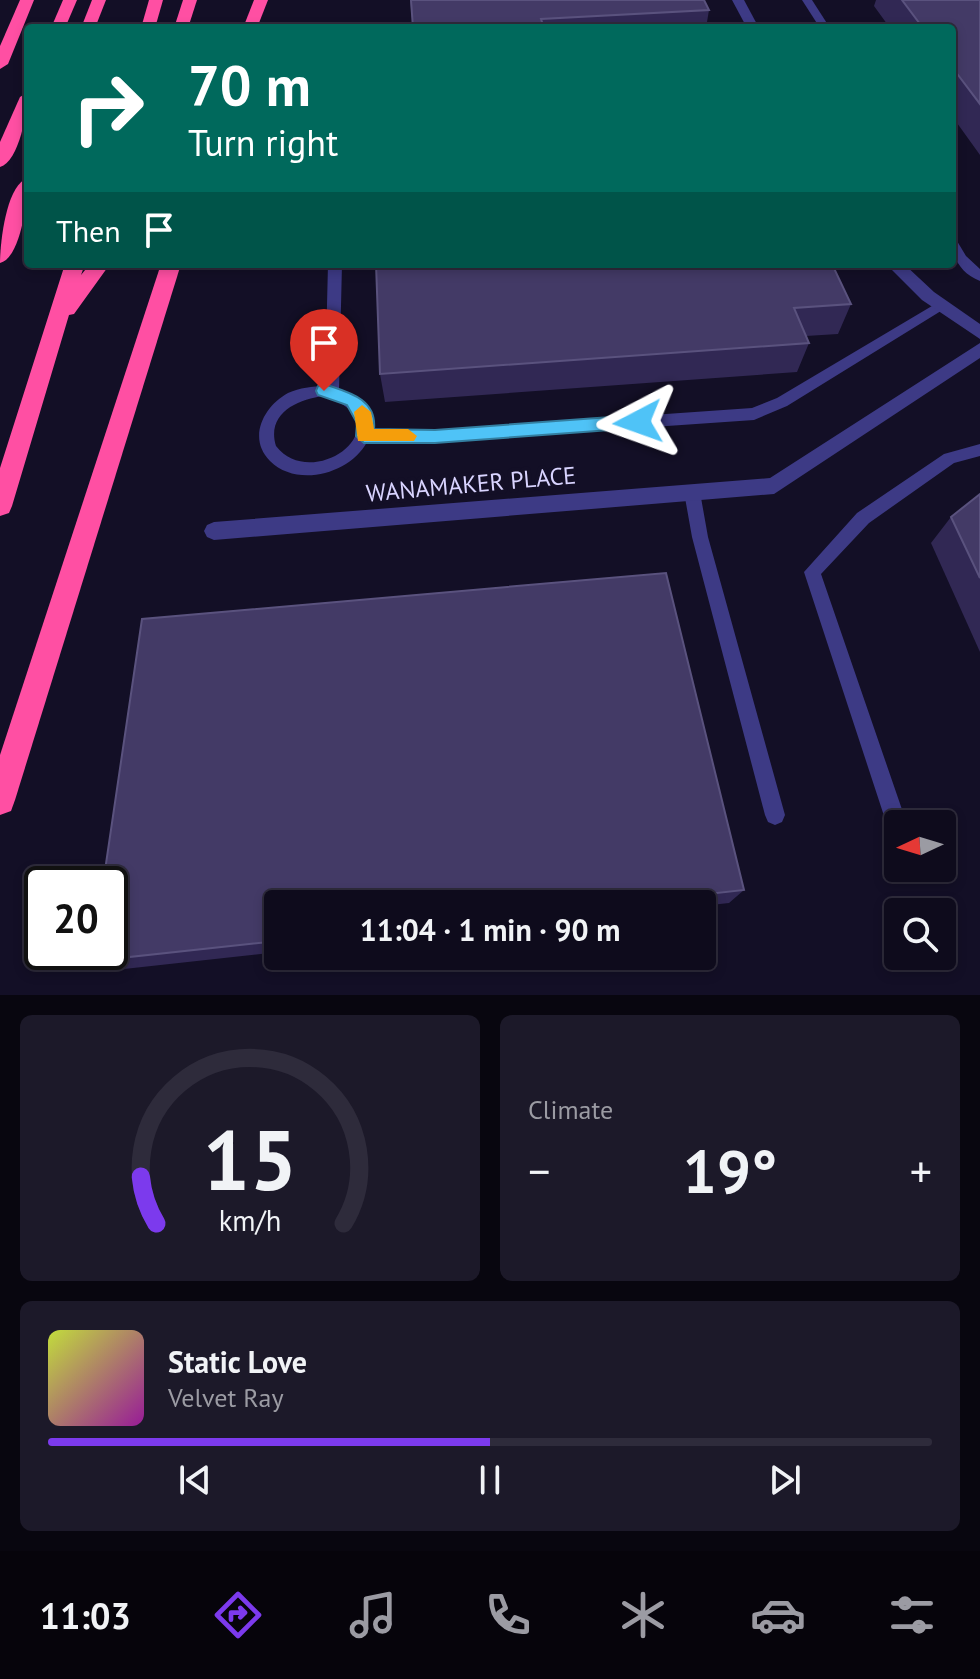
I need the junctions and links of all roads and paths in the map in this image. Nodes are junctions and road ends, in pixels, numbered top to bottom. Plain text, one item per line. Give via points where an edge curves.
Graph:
1 (27, 0) edge
2 (70, 0) edge
3 (99, 0) edge
4 (156, 0) edge
5 (190, 0) edge
6 (261, 0) edge
7 (738, 0) edge
8 (807, 0) edge
9 (60, 24) edge
10 (90, 24) edge
11 (149, 24) edge
12 (182, 24) edge
13 (252, 24) edge
14 (751, 24) edge
15 (822, 24) edge
16 (0, 64) edge
17 (24, 106) edge
18 (0, 162) edge
19 (24, 194) edge
20 (956, 251) edge
21 (0, 257) edge
22 (74, 268) edge
23 (97, 268) edge
24 (170, 268) edge
25 (335, 268) edge
26 (899, 268) edge
27 (980, 277) edge
28 (942, 306) junction
29 (56, 323) junction
30 (980, 333) edge
31 (980, 349) edge
32 (332, 392) junction
33 (364, 436) junction
34 (980, 450) edge
35 (692, 492) junction
36 (0, 506) edge
37 (214, 531) dead end
38 (0, 800) edge
39 (892, 810) edge
40 (775, 815) dead end

1 - 16 highway
2 - 9 highway
3 - 10 highway
4 - 11 highway
5 - 12 highway
6 - 13 highway
7 - 14 street
8 - 15 lane
17 - 18 highway
19 - 21 highway
20 - 27 lane
22 - 29 highway
23 - 29 highway
24 - 38 highway
25 - 32 lane
26 - 28 street
28 - 30 street
28 - 33 lane via 754,414
29 - 36 highway
31 - 35 street, WANAMAKER PLACE via 774,486
32 - 33 lane via 362,410
32 - 33 lane via 308,392 278,407 265,431 273,454 299,468 323,467 346,458
34 - 39 lane via 949,458 863,518 812,572
35 - 37 street, WANAMAKER PLACE
35 - 40 lane

